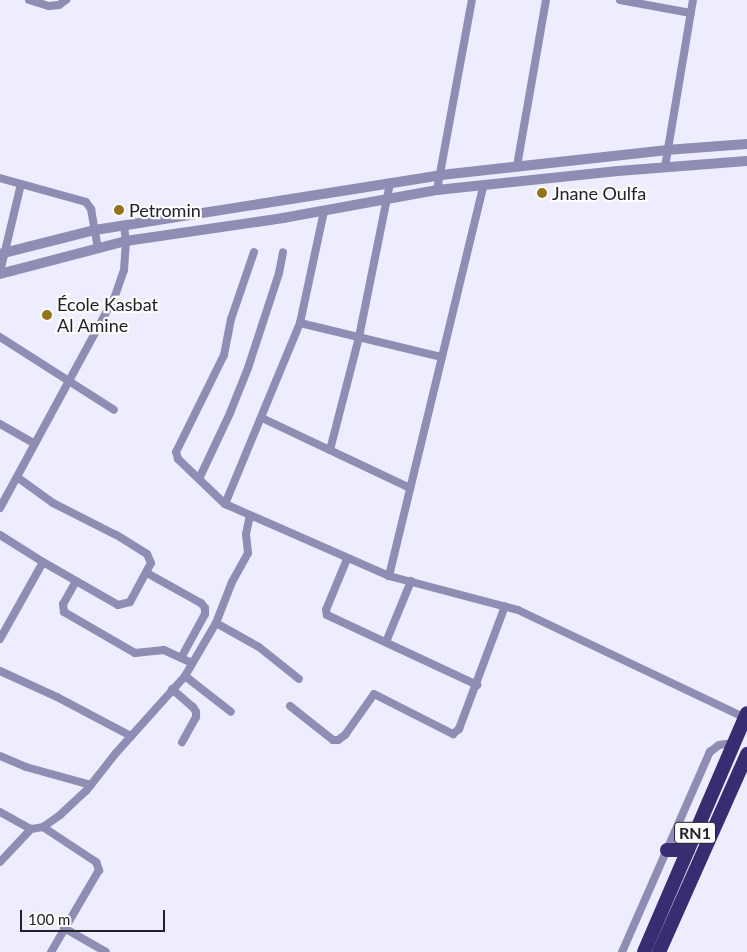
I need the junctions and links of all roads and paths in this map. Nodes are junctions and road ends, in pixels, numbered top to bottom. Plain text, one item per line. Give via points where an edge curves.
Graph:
1 (29, 0) edge
2 (66, 0) edge
3 (472, 0) edge
4 (546, 0) edge
5 (620, 0) edge
6 (693, 0) edge
7 (691, 13) junction
8 (747, 144) edge
9 (666, 150) junction
10 (747, 161) edge
11 (516, 166) junction
12 (665, 167) junction
13 (441, 175) junction
14 (0, 178) edge
15 (20, 184) junction
16 (390, 184) junction
17 (483, 186) junction
18 (437, 190) junction
19 (388, 198) junction
20 (324, 212) junction
21 (124, 226) junction
22 (95, 230) junction
23 (126, 241) junction
24 (98, 248) junction
25 (254, 252) dead end
26 (284, 252) dead end
27 (2, 253) edge
28 (0, 273) edge
29 (300, 323) junction
30 (0, 337) edge
31 (359, 337) junction
32 (442, 357) junction
33 (70, 381) junction
34 (114, 410) dead end
35 (262, 418) junction
36 (0, 424) edge
37 (35, 444) junction
38 (330, 450) junction
39 (17, 477) junction
40 (199, 479) junction
41 (410, 488) junction
42 (225, 504) junction
43 (0, 508) edge
44 (250, 515) junction
45 (0, 535) edge
46 (347, 559) junction
47 (43, 562) junction
48 (147, 573) junction
49 (389, 576) junction
50 (76, 581) junction
51 (410, 581) junction
52 (506, 606) junction
53 (216, 623) junction
54 (0, 638) edge
55 (386, 642) junction
56 (181, 658) junction
57 (192, 663) junction
58 (0, 671) edge
59 (185, 676) junction
60 (299, 679) dead end
61 (477, 685) junction
62 (172, 689) junction
63 (290, 706) dead end
64 (231, 712) dead end
65 (746, 716) edge
66 (131, 736) junction
67 (182, 742) dead end
68 (734, 743) junction
69 (747, 754) edge
70 (0, 756) edge
71 (91, 785) junction
72 (0, 812) edge
73 (43, 827) junction
74 (31, 829) junction
75 (667, 850) junction
76 (688, 850) junction
77 (0, 862) edge
78 (64, 928) junction
79 (51, 952) edge
80 (106, 952) edge
81 (622, 952) edge
82 (644, 952) edge
83 (659, 952) edge

1 - 2 street via 49,6 59,6
3 - 13 street
4 - 11 street
5 - 7 street
6 - 7 street
7 - 9 street
8 - 9 street
9 - 11 street
9 - 12 street
10 - 12 street
11 - 13 street
12 - 17 street
13 - 16 street
13 - 18 street
14 - 15 street
15 - 22 street via 86,202 91,209
15 - 27 street
16 - 19 street
16 - 21 street
17 - 18 street
17 - 32 street
18 - 19 street
19 - 20 street
19 - 31 street
20 - 23 street
20 - 29 street
21 - 22 street
21 - 23 street
22 - 24 street
22 - 27 street
23 - 24 street
23 - 33 street via 124,270 115,296
24 - 28 street
25 - 40 street via 231,319 224,355 177,445 178,459
26 - 40 street via 248,368
27 - 28 street
29 - 31 street
29 - 35 street
30 - 33 street
31 - 32 street
31 - 38 street
32 - 41 street
33 - 34 street
33 - 37 street
35 - 38 street
35 - 42 street
36 - 37 street
37 - 39 street
38 - 41 street
39 - 43 street
39 - 48 street via 53,504 148,554 151,563
40 - 42 street
41 - 49 street
42 - 44 street
44 - 46 street
44 - 53 street via 246,534 248,553
45 - 47 street
46 - 49 street
46 - 55 street via 326,613
47 - 50 street
47 - 54 street
48 - 50 street via 130,602 124,605 118,605
48 - 56 street via 205,608 205,614
49 - 51 street
50 - 56 street via 63,604 64,612 135,653 164,650
51 - 52 street
51 - 55 street
52 - 61 street
52 - 65 street via 552,624
53 - 57 street
53 - 60 street via 259,647
55 - 61 street
56 - 57 street
57 - 59 street
58 - 66 street
59 - 62 street
59 - 64 street
61 - 63 street via 459,729 453,734 374,694 345,735 333,740
62 - 66 street
62 - 67 street via 196,712
65 - 68 highway, RN1
66 - 71 street
68 - 75 street via 716,746 710,752
68 - 76 highway, RN1
69 - 83 highway, RN1
70 - 71 street via 26,767
71 - 73 street
72 - 74 street
73 - 74 street
73 - 78 street via 99,866
74 - 77 street
75 - 76 highway
75 - 81 street
76 - 82 highway, RN1
78 - 79 street
78 - 80 street

